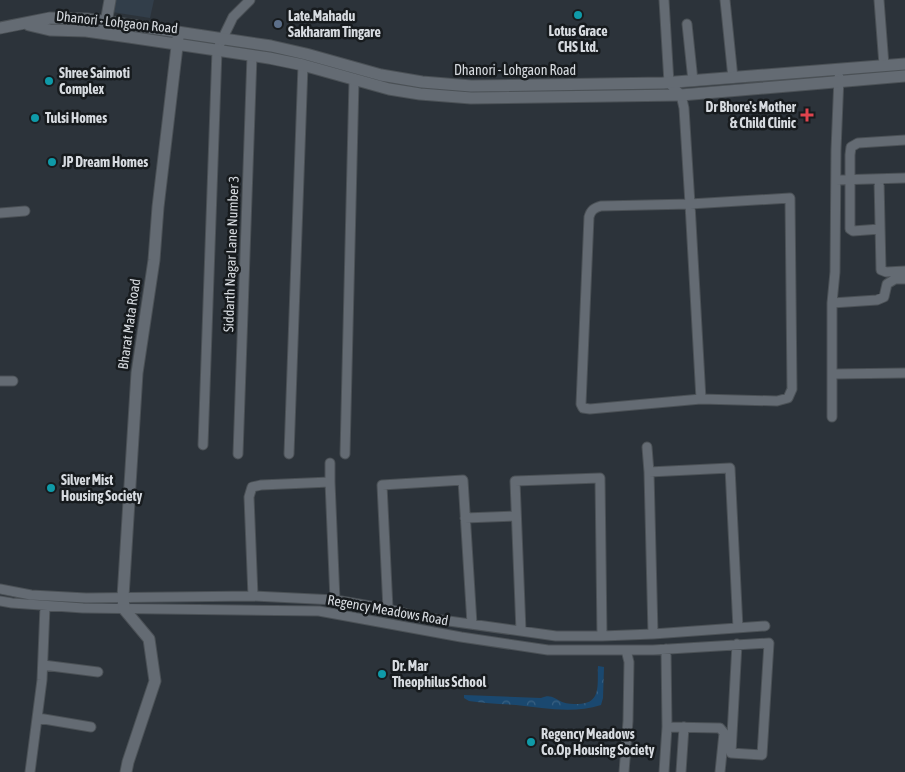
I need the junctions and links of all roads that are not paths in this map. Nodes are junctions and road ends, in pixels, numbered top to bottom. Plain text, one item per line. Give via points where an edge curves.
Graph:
1 (110, 0) edge
2 (250, 0) edge
3 (664, 0) edge
4 (726, 0) edge
5 (880, 0) edge
6 (687, 24) dead end
7 (0, 28) edge
8 (105, 28) junction
9 (178, 38) junction
10 (222, 38) junction
11 (217, 50) junction
12 (252, 55) junction
13 (905, 64) edge
14 (303, 65) junction
15 (884, 65) junction
16 (838, 69) junction
17 (905, 76) edge
18 (733, 78) junction
19 (354, 80) junction
20 (693, 81) junction
21 (839, 82) junction
22 (669, 83) junction
23 (681, 95) junction
24 (905, 140) edge
25 (905, 178) edge
26 (850, 179) junction
27 (879, 179) junction
28 (836, 180) junction
29 (690, 204) junction
30 (25, 210) dead end
31 (0, 213) edge
32 (880, 229) junction
33 (905, 271) edge
34 (905, 279) edge
35 (832, 303) junction
36 (905, 373) edge
37 (833, 374) junction
38 (0, 381) edge
39 (13, 381) dead end
40 (701, 399) junction
41 (832, 417) dead end
42 (203, 445) dead end
43 (647, 447) dead end
44 (238, 454) dead end
45 (289, 454) dead end
46 (345, 454) dead end
47 (330, 463) dead end
48 (649, 472) junction
49 (330, 482) junction
50 (516, 516) junction
51 (465, 518) junction
52 (0, 589) edge
53 (253, 596) junction
54 (123, 597) junction
55 (335, 600) junction
56 (0, 601) edge
57 (45, 606) junction
58 (124, 609) junction
59 (388, 609) junction
60 (472, 624) junction
61 (765, 626) dead end
62 (738, 628) junction
63 (521, 631) junction
64 (654, 634) junction
65 (602, 636) junction
66 (738, 644) junction
67 (666, 649) junction
68 (626, 650) junction
69 (43, 665) junction
70 (98, 672) dead end
71 (38, 718) junction
72 (91, 727) dead end
73 (667, 727) junction
74 (684, 727) junction
75 (30, 772) edge
76 (126, 772) edge
77 (624, 772) edge
78 (664, 772) edge
79 (681, 772) edge
80 (720, 772) edge

1 - 8 main road
2 - 10 street via 233,17
3 - 22 street
4 - 18 street
5 - 15 street
6 - 20 street
7 - 8 main road, Dhanori - Lohgaon Road via 30,25 50,18
8 - 9 main road, Dhanori - Lohgaon Road
9 - 10 main road, Dhanori - Lohgaon Road
9 - 11 main road, Dhanori - Lohgaon Road
9 - 54 main road, Bharat Mata Road via 154,260 137,373
10 - 11 street
10 - 22 main road, Dhanori - Lohgaon Road via 271,46 381,75 422,82 471,86
11 - 12 main road, Dhanori - Lohgaon Road
11 - 42 street
12 - 14 main road, Dhanori - Lohgaon Road
12 - 44 street, Siddarth Nagar Lane Number 3
13 - 15 main road, Dhanori - Lohgaon Road
14 - 19 main road, Dhanori - Lohgaon Road
14 - 45 street
15 - 16 main road, Dhanori - Lohgaon Road
16 - 18 main road, Dhanori - Lohgaon Road
16 - 21 street
17 - 21 main road, Dhanori - Lohgaon Road
18 - 20 main road, Dhanori - Lohgaon Road
19 - 23 main road, Dhanori - Lohgaon Road via 420,94 471,98
19 - 46 street
20 - 22 main road, Dhanori - Lohgaon Road
21 - 23 main road, Dhanori - Lohgaon Road
21 - 28 street
22 - 23 street
23 - 29 street
24 - 26 street via 858,143 851,147
25 - 27 street
26 - 27 street
26 - 28 street
26 - 32 street via 850,228 853,231
27 - 32 street
28 - 35 street
29 - 40 street
29 - 40 street via 790,198 792,389 788,398 777,401
29 - 40 street via 606,206 591,211 581,404 583,408 590,409
30 - 31 street
32 - 33 street via 881,270
34 - 35 street via 895,279 888,284 884,296 877,300
35 - 37 street
36 - 37 street
37 - 41 street
38 - 39 street
43 - 48 street
47 - 49 street
48 - 62 street via 730,468
48 - 64 street
49 - 53 street via 252,487 249,497
49 - 55 street
50 - 51 street
50 - 63 street
50 - 65 street via 515,481 600,478
51 - 59 street via 463,480 382,485
51 - 60 street
52 - 54 street via 31,595
53 - 54 street
53 - 55 street
54 - 58 main road, Bharat Mata Road
55 - 59 street
56 - 57 street, Regency Meadows Road
57 - 58 street, Regency Meadows Road
57 - 69 street
58 - 68 street, Regency Meadows Road via 319,611 548,650
58 - 76 main road via 149,639 155,681
59 - 60 street
60 - 63 street
61 - 62 street
62 - 64 street
63 - 65 street via 556,636
64 - 65 street
66 - 66 street, Regency Meadows Road via 731,753 762,756 770,643
66 - 67 street, Regency Meadows Road
67 - 68 street, Regency Meadows Road
67 - 73 street
68 - 77 street via 629,662
69 - 70 street
69 - 71 street
71 - 72 street
71 - 75 street
73 - 74 street
73 - 78 street
74 - 79 street
74 - 80 street via 720,728 724,733

